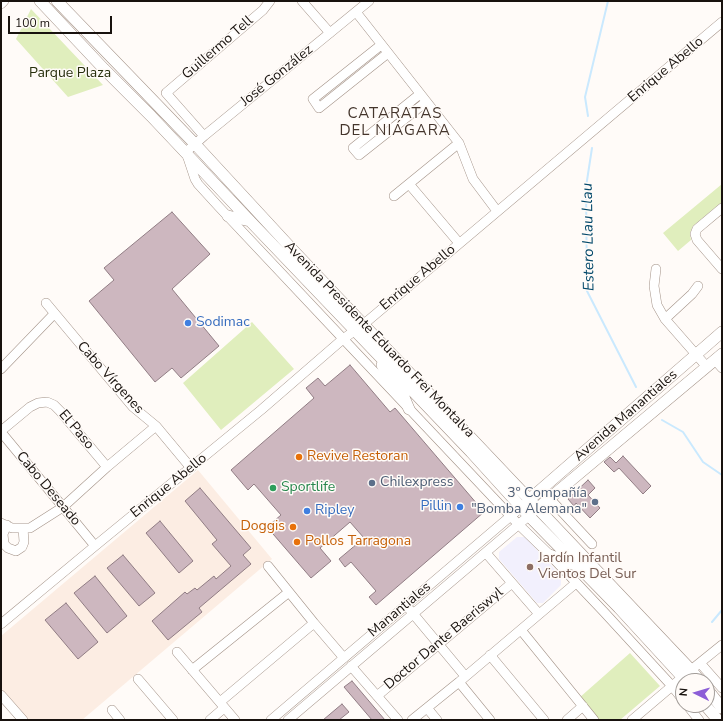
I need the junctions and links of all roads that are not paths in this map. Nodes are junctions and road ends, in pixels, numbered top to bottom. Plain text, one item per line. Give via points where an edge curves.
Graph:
1 (4, 1) edge
2 (40, 1) edge
3 (57, 1) edge
4 (270, 1) edge
5 (302, 1) edge
6 (369, 1) edge
7 (1, 4) edge
8 (356, 12) junction
9 (722, 23) edge
10 (330, 33) junction
11 (381, 44) junction
12 (388, 53) junction
13 (420, 94) junction
14 (426, 102) junction
15 (204, 136) junction
16 (459, 143) junction
17 (194, 144) junction
18 (186, 152) junction
19 (408, 184) junction
20 (394, 196) dead end
21 (722, 208) edge
22 (497, 211) junction
23 (228, 216) junction
24 (250, 221) junction
25 (459, 243) junction
26 (656, 269) dead end
27 (722, 269) edge
28 (698, 286) dead end
29 (46, 303) dead end
30 (54, 314) junction
31 (665, 319) junction
32 (359, 327) junction
33 (722, 332) edge
34 (343, 339) junction
35 (377, 354) junction
36 (696, 354) junction
37 (716, 362) edge
38 (1, 369) edge
39 (410, 409) junction
40 (156, 426) junction
41 (1, 432) edge
42 (107, 467) junction
43 (191, 468) junction
44 (550, 499) junction
45 (526, 503) junction
46 (63, 507) junction
47 (534, 512) junction
48 (511, 516) junction
49 (7, 525) edge
50 (519, 525) junction
51 (23, 528) junction
52 (592, 544) dead end
53 (95, 546) junction
54 (486, 552) junction
55 (550, 555) junction
56 (268, 566) dead end
57 (579, 566) junction
58 (512, 583) junction
59 (576, 583) junction
60 (289, 592) junction
61 (406, 605) junction
62 (413, 614) junction
63 (539, 614) junction
64 (1, 624) edge
65 (314, 624) junction
66 (520, 630) junction
67 (438, 644) junction
68 (722, 645) edge
69 (177, 652) dead end
70 (490, 655) junction
71 (344, 658) junction
72 (700, 662) junction
73 (351, 666) junction
74 (192, 670) junction
75 (683, 673) edge
76 (683, 673) edge
77 (689, 673) edge
78 (138, 679) dead end
79 (462, 679) junction
80 (675, 684) edge
81 (672, 686) junction
82 (722, 688) edge
83 (675, 690) edge
84 (1, 695) edge
85 (377, 696) junction
86 (715, 699) edge
87 (222, 705) junction
88 (583, 706) junction
89 (427, 708) junction
90 (722, 708) edge
91 (112, 710) dead end
92 (22, 720) edge
93 (120, 720) edge
94 (173, 720) edge
95 (210, 720) edge
96 (235, 720) edge
97 (271, 720) edge
98 (288, 720) edge
99 (398, 720) edge
100 (412, 720) edge
101 (437, 720) edge
102 (490, 720) edge
103 (544, 720) edge
104 (567, 720) edge
105 (594, 720) edge
106 (632, 720) edge

1 - 7 street
2 - 18 main road, Avenida Presidente Eduardo Frei Montalva
3 - 17 main road, Avenida Presidente Eduardo Frei Montalva
4 - 15 street, Guillermo Tell via 263,10 166,93
5 - 10 street
6 - 8 street, José González
8 - 10 street, José González
8 - 11 street
9 - 22 street, Enrique Abello
10 - 15 street, José González
11 - 12 street
11 - 12 street via 313,100 319,108
12 - 13 street
13 - 14 street
13 - 14 street via 353,148 359,155
14 - 16 street
15 - 17 street, José González
16 - 19 street
16 - 22 street via 474,179
17 - 18 street, José González
17 - 32 main road, Avenida Presidente Eduardo Frei Montalva
18 - 23 street, Avenida Presidente Eduardo Frei Montalva via 198,184
18 - 24 main road, Avenida Presidente Eduardo Frei Montalva
19 - 20 street
19 - 25 street
21 - 27 street via 697,229 695,234 697,240
22 - 25 street, Enrique Abello
23 - 24 main road
23 - 34 street, Avenida Presidente Eduardo Frei Montalva
24 - 32 main road, Avenida Presidente Eduardo Frei Montalva
25 - 32 street, Enrique Abello
26 - 31 street via 654,286 657,305
28 - 31 street
29 - 30 street, Cabo Vírgenes
30 - 38 street
30 - 40 street, Cabo Vírgenes via 133,407
31 - 36 street
32 - 34 street, Enrique Abello
32 - 35 main road, Avenida Presidente Eduardo Frei Montalva
32 - 45 main road, Avenida Presidente Eduardo Frei Montalva
33 - 36 main road, Avenida Manantiales
34 - 39 street, Avenida Presidente Eduardo Frei Montalva
34 - 43 street, Enrique Abello via 266,407
35 - 39 main road via 383,368 402,393
35 - 45 main road, Avenida Presidente Eduardo Frei Montalva via 471,452
36 - 37 street
36 - 45 main road, Avenida Manantiales
37 - 44 main road, Avenida Manantiales
39 - 48 street, Avenida Presidente Eduardo Frei Montalva
40 - 42 street
40 - 43 street, Cabo Vírgenes
41 - 42 street, El Paso via 30,407 47,402 60,411
41 - 46 street, Cabo Deseado
42 - 46 street
43 - 53 street, Enrique Abello
44 - 47 main road, Avenida Manantiales
44 - 52 street
45 - 47 main road, Avenida Presidente Eduardo Frei Montalva
45 - 48 street, Manantiales
46 - 51 street via 30,528
46 - 53 street, Cabo Deseado
47 - 50 street, Manantiales
47 - 57 main road, Avenida Presidente Eduardo Frei Montalva
47 - 75 main road, Avenida Presidente Eduardo Frei Montalva
48 - 50 street, Avenida Presidente Eduardo Frei Montalva
48 - 61 street, Manantiales
49 - 51 street
49 - 51 street via 3,534 4,544 16,551 24,542
50 - 54 street, Manantiales
50 - 55 street, Avenida Presidente Eduardo Frei Montalva
53 - 64 street, Enrique Abello
54 - 58 street
54 - 62 street, Manantiales
55 - 57 main road
55 - 59 street, Avenida Presidente Eduardo Frei Montalva
56 - 60 street
57 - 76 main road, Avenida Presidente Eduardo Frei Montalva
58 - 63 street
58 - 67 street, Doctor Dante Baeriswyl
59 - 63 street
59 - 81 street, Avenida Presidente Eduardo Frei Montalva
60 - 65 street
60 - 74 street
61 - 62 street
61 - 71 street, Manantiales
62 - 67 street
62 - 73 street, Manantiales
63 - 66 street
65 - 71 street
65 - 87 street
66 - 70 street
66 - 88 street
67 - 79 street
67 - 85 street, Doctor Dante Baeriswyl
68 - 72 street
69 - 74 street
70 - 79 street
70 - 103 street
71 - 97 street, Manantiales
72 - 77 street
72 - 82 street
73 - 85 street
73 - 98 street, Manantiales
74 - 87 street
78 - 94 street
79 - 89 street
79 - 102 street
80 - 81 street
81 - 83 street, Avenida Presidente Eduardo Frei Montalva
81 - 106 street
84 - 92 street
85 - 99 street
86 - 90 main road
87 - 95 street
87 - 96 street
88 - 104 street
88 - 105 street
89 - 100 street
89 - 101 street
91 - 93 street

